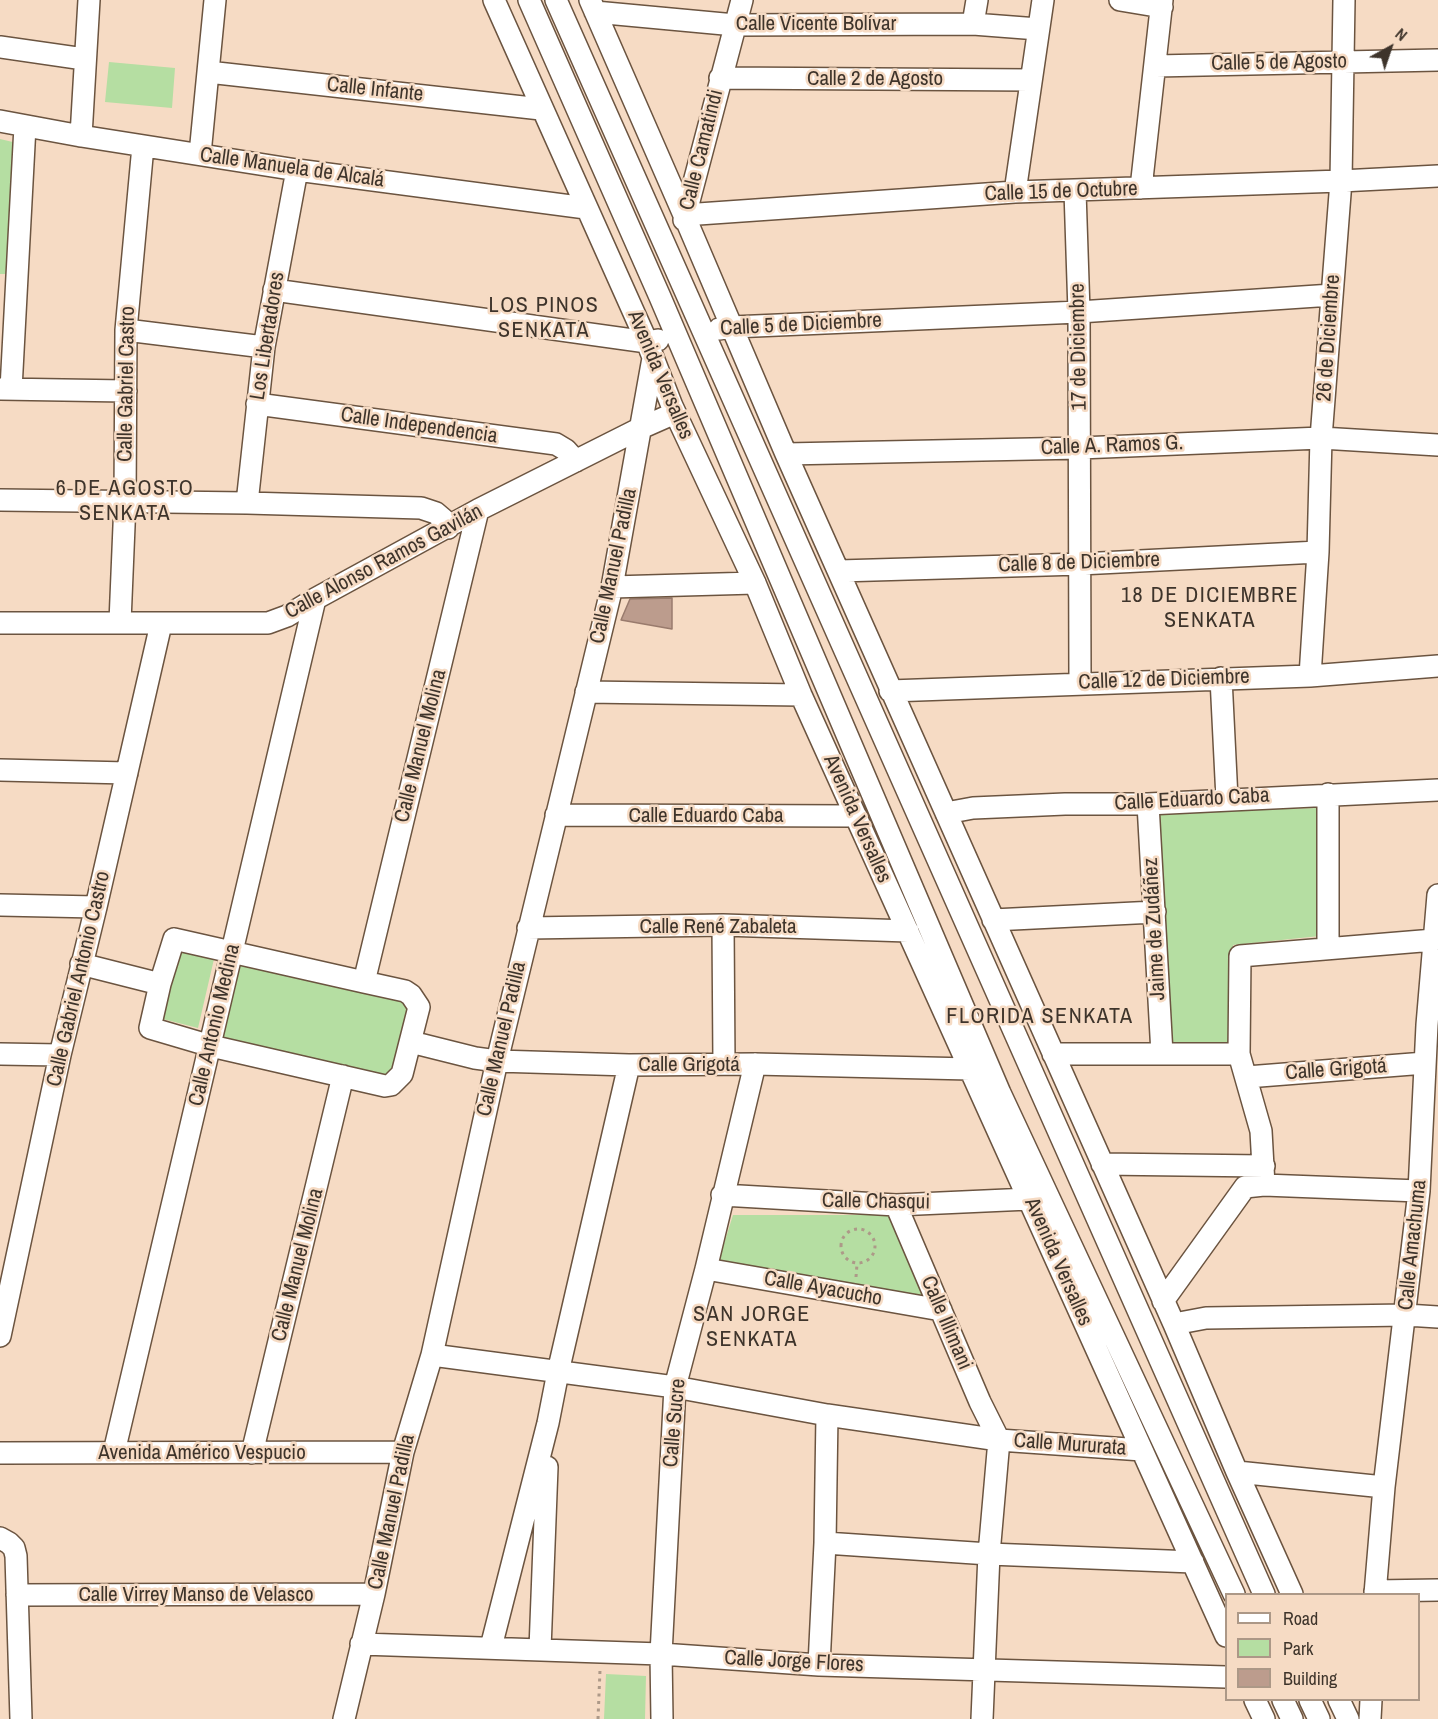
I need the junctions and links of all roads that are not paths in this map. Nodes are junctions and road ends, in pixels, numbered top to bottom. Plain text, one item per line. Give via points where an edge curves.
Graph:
1 (89, 0) edge
2 (215, 0) edge
3 (494, 0) edge
4 (529, 0) edge
5 (556, 0) edge
6 (742, 0) edge
7 (976, 0) edge
8 (1043, 0) edge
9 (1120, 0) edge
10 (1344, 0) edge
11 (1162, 3) edge
12 (592, 6) edge
13 (973, 24) junction
14 (735, 25) junction
15 (1038, 29) junction
16 (0, 47) edge
17 (84, 59) junction
18 (1438, 60) edge
19 (1343, 61) junction
20 (1156, 66) junction
21 (208, 72) junction
22 (720, 78) junction
23 (1030, 80) junction
24 (541, 109) junction
25 (0, 121) edge
26 (25, 126) junction
27 (81, 136) junction
28 (143, 146) junction
29 (200, 154) junction
30 (297, 170) junction
31 (1438, 176) edge
32 (1341, 181) junction
33 (1141, 188) junction
34 (1075, 191) junction
35 (1015, 192) junction
36 (586, 208) junction
37 (684, 215) junction
38 (678, 272) junction
39 (9, 281) edge
40 (274, 290) junction
41 (1332, 295) junction
42 (660, 297) junction
43 (1079, 312) junction
44 (732, 327) junction
45 (126, 330) junction
46 (705, 332) junction
47 (677, 337) junction
48 (264, 347) junction
49 (650, 350) junction
50 (6, 389) edge
51 (126, 391) junction
52 (257, 404) junction
53 (675, 413) junction
54 (641, 428) junction
55 (1321, 438) junction
56 (1438, 445) edge
57 (1080, 448) junction
58 (786, 454) junction
59 (576, 461) junction
60 (0, 500) edge
61 (125, 502) junction
62 (247, 503) junction
63 (478, 510) junction
64 (448, 528) junction
65 (1318, 552) junction
66 (1080, 564) junction
67 (839, 571) junction
68 (755, 584) junction
69 (612, 587) junction
70 (315, 599) junction
71 (120, 622) junction
72 (0, 623) edge
73 (161, 624) junction
74 (1438, 666) edge
75 (1310, 676) junction
76 (1221, 678) junction
77 (1080, 683) junction
78 (890, 691) junction
79 (586, 692) junction
80 (801, 695) junction
81 (0, 770) edge
82 (127, 773) junction
83 (1438, 790) edge
84 (1328, 794) junction
85 (1227, 799) junction
86 (1148, 804) junction
87 (946, 813) junction
88 (556, 815) junction
89 (856, 816) junction
90 (1438, 895) edge
91 (0, 905) edge
92 (96, 907) junction
93 (1155, 912) junction
94 (993, 920) junction
95 (723, 924) junction
96 (528, 928) junction
97 (908, 931) junction
98 (1434, 940) junction
99 (1328, 947) junction
100 (232, 951) junction
101 (81, 964) junction
102 (364, 982) junction
103 (160, 984) junction
104 (1432, 1025) edge
105 (411, 1042) junction
106 (211, 1046) junction
107 (0, 1054) edge
108 (1053, 1054) junction
109 (1162, 1054) junction
110 (1239, 1054) junction
111 (60, 1055) junction
112 (496, 1061) junction
113 (1425, 1063) junction
114 (723, 1064) junction
115 (755, 1064) junction
116 (629, 1065) junction
117 (970, 1069) junction
118 (343, 1076) junction
119 (1247, 1077) junction
120 (1102, 1164) junction
121 (1264, 1175) junction
122 (1419, 1191) junction
123 (722, 1195) junction
124 (1029, 1199) junction
125 (896, 1205) junction
126 (706, 1269) junction
127 (1163, 1301) junction
128 (940, 1310) junction
129 (1406, 1315) junction
130 (1438, 1317) edge
131 (1174, 1324) junction
132 (0, 1336) edge
133 (432, 1355) junction
134 (558, 1372) junction
135 (675, 1387) junction
136 (827, 1415) junction
137 (548, 1424) junction
138 (999, 1440) junction
139 (1142, 1450) junction
140 (114, 1452) junction
141 (403, 1452) junction
142 (252, 1453) junction
143 (0, 1454) edge
144 (1237, 1472) junction
145 (1384, 1487) junction
146 (0, 1538) edge
147 (825, 1544) junction
148 (989, 1554) junction
149 (1193, 1562) junction
150 (1438, 1590) edge
151 (1234, 1593) edge
152 (1264, 1593) edge
153 (1292, 1593) edge
154 (1375, 1593) edge
155 (374, 1594) junction
156 (17, 1595) junction
157 (1225, 1632) edge
158 (362, 1644) junction
159 (491, 1647) junction
160 (540, 1649) junction
161 (661, 1654) junction
162 (819, 1665) junction
163 (984, 1671) junction
164 (1225, 1677) edge
165 (1255, 1701) edge
166 (1283, 1701) edge
167 (1310, 1701) edge
168 (1339, 1701) edge
169 (1371, 1701) edge
170 (21, 1719) edge
171 (344, 1719) edge
172 (662, 1719) edge
173 (982, 1719) edge
174 (1264, 1719) edge
175 (1292, 1719) edge
176 (1319, 1719) edge
177 (1348, 1719) edge
178 (1370, 1719) edge

1 - 17 street
2 - 21 street
3 - 24 street, Avenida Versalles
4 - 42 street, Avenida Versalles
5 - 38 street
6 - 14 street, Calle Camatindi
7 - 13 street
8 - 15 street
9 - 11 street
10 - 19 street, 26 de Diciembre
11 - 20 street
12 - 14 street, Calle Vicente Bolívar
12 - 37 street
13 - 14 street, Calle Vicente Bolívar
13 - 15 street, Calle Vicente Bolívar
14 - 22 street, Calle Camatindi
15 - 23 street
16 - 17 street
17 - 27 street
18 - 19 street, Calle 5 de Agosto
19 - 20 street, Calle 5 de Agosto
19 - 32 street, 26 de Diciembre
20 - 33 street
21 - 24 street, Calle Infante
21 - 29 street
22 - 23 street, Calle 2 de Agosto
22 - 37 street, Calle Camatindi
23 - 35 street
24 - 36 street, Avenida Versalles
25 - 26 street, Calle Manuela de Alcalá
26 - 27 street, Calle Manuela de Alcalá
26 - 39 street
27 - 28 street, Calle Manuela de Alcalá
28 - 29 street, Calle Manuela de Alcalá
28 - 45 street, Calle Gabriel Castro
29 - 30 street, Calle Manuela de Alcalá
30 - 36 street, Calle Manuela de Alcalá
30 - 40 street, Los Libertadores
31 - 32 street, Calle 15 de Octubre
32 - 33 street, Calle 15 de Octubre
32 - 41 street, 26 de Diciembre
33 - 34 street, Calle 15 de Octubre
34 - 35 street, Calle 15 de Octubre
34 - 43 street, 17 de Diciembre
35 - 37 street, Calle 15 de Octubre
36 - 49 street, Avenida Versalles
37 - 38 street, Calle Camatindi
37 - 44 street
38 - 42 street, Calle Camatindi
38 - 46 street
39 - 50 street
40 - 48 street, Los Libertadores
40 - 49 street, Calle 5 de Diciembre
41 - 43 street, Calle 5 de Diciembre
41 - 55 street, 26 de Diciembre
42 - 47 street, Avenida Versalles
43 - 44 street, Calle 5 de Diciembre
43 - 57 street, 17 de Diciembre
44 - 46 street, Calle 5 de Diciembre
44 - 58 street
45 - 48 street
45 - 51 street, Calle Gabriel Castro
46 - 47 street, Calle 5 de Diciembre
46 - 152 street
47 - 49 street, Calle 5 de Diciembre
47 - 151 street, Avenida Versalles via 1000,1093
48 - 52 street, Los Libertadores
49 - 53 street, Avenida Versalles
49 - 54 street, Calle Manuel Padilla
50 - 51 street
51 - 61 street, Calle Gabriel Castro
52 - 59 street, Calle Independencia via 556,444
52 - 62 street, Los Libertadores
53 - 54 street, Calle Alonso Ramos Gavilán
53 - 68 street, Avenida Versalles
54 - 59 street, Calle Alonso Ramos Gavilán
54 - 69 street, Calle Manuel Padilla
55 - 56 street, Calle A. Ramos G.
55 - 57 street, Calle A. Ramos G.
55 - 65 street, 26 de Diciembre
57 - 58 street, Calle A. Ramos G.
57 - 66 street, 17 de Diciembre
58 - 67 street
59 - 63 street, Calle Alonso Ramos Gavilán
60 - 61 street
61 - 62 street
61 - 71 street, Calle Gabriel Castro
62 - 64 street via 421,508 436,513
63 - 64 street, Calle Alonso Ramos Gavilán
63 - 102 street, Calle Manuel Molina
64 - 70 street, Calle Alonso Ramos Gavilán
65 - 66 street, Calle 8 de Diciembre
65 - 75 street, 26 de Diciembre
66 - 67 street, Calle 8 de Diciembre
66 - 77 street, 17 de Diciembre
67 - 78 street
68 - 69 street
68 - 80 street, Avenida Versalles
69 - 79 street, Calle Manuel Padilla
70 - 73 street, Calle Alonso Ramos Gavilán via 268,623
70 - 100 street, Calle Antonio Medina
71 - 72 street, Calle Alonso Ramos Gavilán
71 - 73 street, Calle Alonso Ramos Gavilán
73 - 82 street, Calle Gabriel Antonio Castro
74 - 75 street, Calle 12 de Diciembre
75 - 76 street, Calle 12 de Diciembre
76 - 77 street, Calle 12 de Diciembre
76 - 85 street
77 - 78 street, Calle 12 de Diciembre
78 - 87 street
79 - 80 street
79 - 88 street, Calle Manuel Padilla
80 - 89 street, Avenida Versalles
81 - 82 street
82 - 92 street, Calle Gabriel Antonio Castro
83 - 84 street, Calle Eduardo Caba
84 - 85 street, Calle Eduardo Caba
84 - 99 street
85 - 86 street, Calle Eduardo Caba
86 - 87 street, Calle Eduardo Caba via 973,808
86 - 93 street, Jaime de Zudáñez
87 - 94 street
88 - 89 street, Calle Eduardo Caba
88 - 96 street, Calle Manuel Padilla
89 - 97 street, Avenida Versalles
90 - 98 street, Calle Amachuma
91 - 92 street
92 - 101 street, Calle Gabriel Antonio Castro
93 - 94 street
93 - 109 street, Jaime de Zudáñez
94 - 108 street
95 - 96 street, Calle René Zabaleta
95 - 97 street, Calle René Zabaleta
95 - 114 street
96 - 112 street, Calle Manuel Padilla
97 - 117 street, Avenida Versalles
98 - 99 street
98 - 104 street, Calle Amachuma
99 - 110 street via 1240,956
100 - 102 street
100 - 103 street via 174,939
100 - 106 street, Calle Antonio Medina
101 - 103 street
101 - 111 street, Calle Gabriel Antonio Castro
102 - 105 street via 405,992 416,1000
103 - 106 street via 150,1028
104 - 113 street, Calle Amachuma
105 - 112 street, Calle Grigotá
105 - 118 street via 402,1074 391,1085
106 - 118 street
106 - 140 street, Calle Antonio Medina
107 - 111 street
108 - 109 street
108 - 120 street
109 - 110 street
110 - 119 street
111 - 132 street, Calle Gabriel Antonio Castro
112 - 116 street, Calle Grigotá
112 - 133 street, Calle Manuel Padilla
113 - 119 street, Calle Grigotá
113 - 122 street, Calle Amachuma
114 - 115 street, Calle Grigotá
114 - 116 street, Calle Grigotá
115 - 117 street, Calle Grigotá
115 - 123 street, Calle Sucre
116 - 134 street
117 - 124 street, Avenida Versalles
118 - 142 street, Calle Manuel Molina
119 - 121 street via 1261,1131
120 - 121 street
120 - 127 street
121 - 122 street
121 - 127 street via 1245,1188
122 - 129 street, Calle Amachuma
123 - 125 street, Calle Chasqui
123 - 126 street, Calle Sucre
124 - 125 street, Calle Chasqui
124 - 139 street, Avenida Versalles
125 - 128 street, Calle Illimani
126 - 128 street, Calle Ayacucho
126 - 135 street, Calle Sucre
127 - 131 street
128 - 138 street, Calle Illimani
129 - 130 street
129 - 131 street via 1206,1318
129 - 145 street, Calle Amachuma
131 - 144 street
133 - 134 street, Calle Mururata
133 - 141 street, Calle Manuel Padilla
134 - 135 street, Calle Mururata
134 - 137 street
135 - 136 street, Calle Mururata
135 - 161 street, Calle Sucre
136 - 138 street, Calle Mururata
136 - 147 street
137 - 159 street
137 - 160 street
138 - 139 street, Calle Mururata
138 - 148 street
139 - 149 street, Avenida Versalles
140 - 142 street, Avenida Américo Vespucio
140 - 143 street, Avenida Américo Vespucio
141 - 142 street, Avenida Américo Vespucio
141 - 155 street, Calle Manuel Padilla
144 - 145 street
144 - 153 street
145 - 154 street, Calle Amachuma
146 - 156 street via 14,1548
147 - 148 street
147 - 162 street
148 - 149 street
148 - 163 street
149 - 157 street, Avenida Versalles
150 - 154 street
155 - 156 street, Calle Virrey Manso de Velasco
155 - 158 street, Calle Manuel Padilla
156 - 170 street
158 - 159 street, Calle Jorge Flores
158 - 171 street, Calle Manuel Padilla
159 - 160 street, Calle Jorge Flores
160 - 161 street, Calle Jorge Flores
161 - 162 street, Calle Jorge Flores
161 - 172 street, Calle Sucre
162 - 163 street, Calle Jorge Flores
163 - 164 street, Calle Jorge Flores
163 - 173 street
165 - 174 street
166 - 175 street
167 - 176 street
168 - 177 street
169 - 178 street

